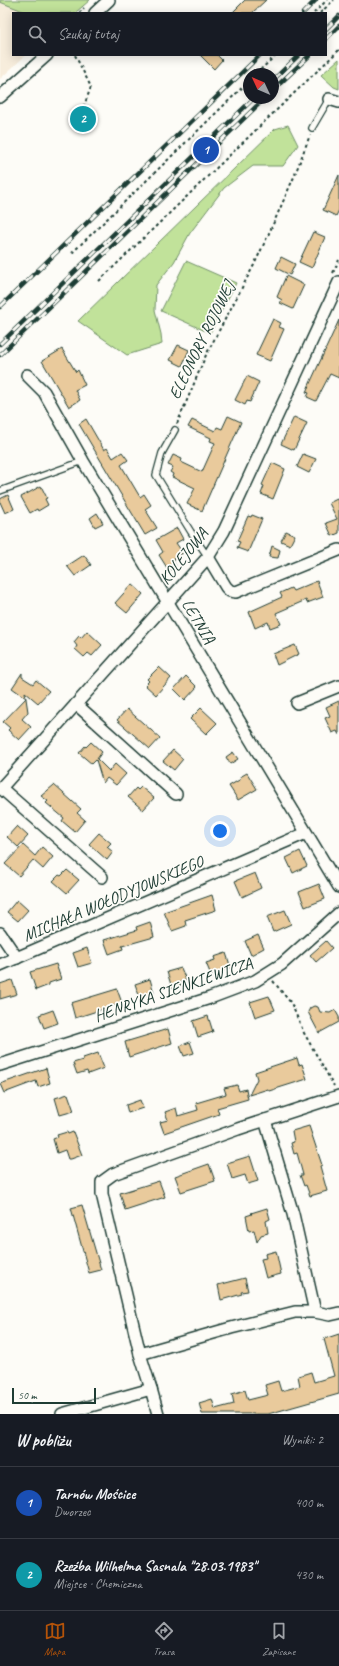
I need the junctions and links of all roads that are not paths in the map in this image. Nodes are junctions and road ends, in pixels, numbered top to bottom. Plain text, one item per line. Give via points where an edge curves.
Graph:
1 (109, 0) edge
2 (95, 12) edge
3 (46, 56) edge
4 (0, 97) edge
5 (334, 101) edge
6 (312, 128) road end
7 (339, 282) edge
8 (27, 375) dead end
9 (174, 430) road end
10 (83, 461) junction
11 (0, 491) edge
12 (339, 550) edge
13 (208, 557) junction
14 (167, 603) junction
15 (339, 686) edge
16 (76, 704) junction
17 (296, 704) dead end
18 (0, 788) edge
19 (176, 794) dead end
20 (306, 833) junction
21 (102, 877) dead end
22 (339, 887) edge
23 (339, 914) edge
24 (0, 933) edge
25 (17, 958) junction
26 (0, 965) edge
27 (0, 1065) edge
28 (339, 1096) edge
29 (265, 1120) junction
30 (315, 1312) junction
31 (339, 1313) edge
32 (140, 1354) junction
33 (151, 1389) junction
34 (62, 1414) edge
35 (158, 1414) edge

1 - 2 street
3 - 4 street
5 - 6 lane
7 - 13 street, KOLEJOWA via 224,531
8 - 10 street, LETNIA via 44,392
9 - 13 lane via 162,453 156,475
10 - 11 lane
10 - 14 street, LETNIA
12 - 13 street via 236,592 226,587
13 - 14 street, KOLEJOWA
14 - 16 street, KOLEJOWA
14 - 20 street, LETNIA
15 - 17 street
16 - 18 street, KOLEJOWA
16 - 19 street
18 - 21 street
20 - 22 street, LETNIA
20 - 25 street, MICHAŁA WOŁODYJOWSKIEGO
23 - 27 street, HENRYKA SIENKIEWICZA via 282,964 255,981 210,998
24 - 25 street
25 - 26 street, MICHAŁA WOŁODYJOWSKIEGO
28 - 29 street
29 - 30 street via 293,1214
29 - 32 street via 113,1174 102,1182 102,1194
30 - 31 street via 330,1315
30 - 32 street via 295,1312
32 - 33 street
33 - 34 street
33 - 35 street

